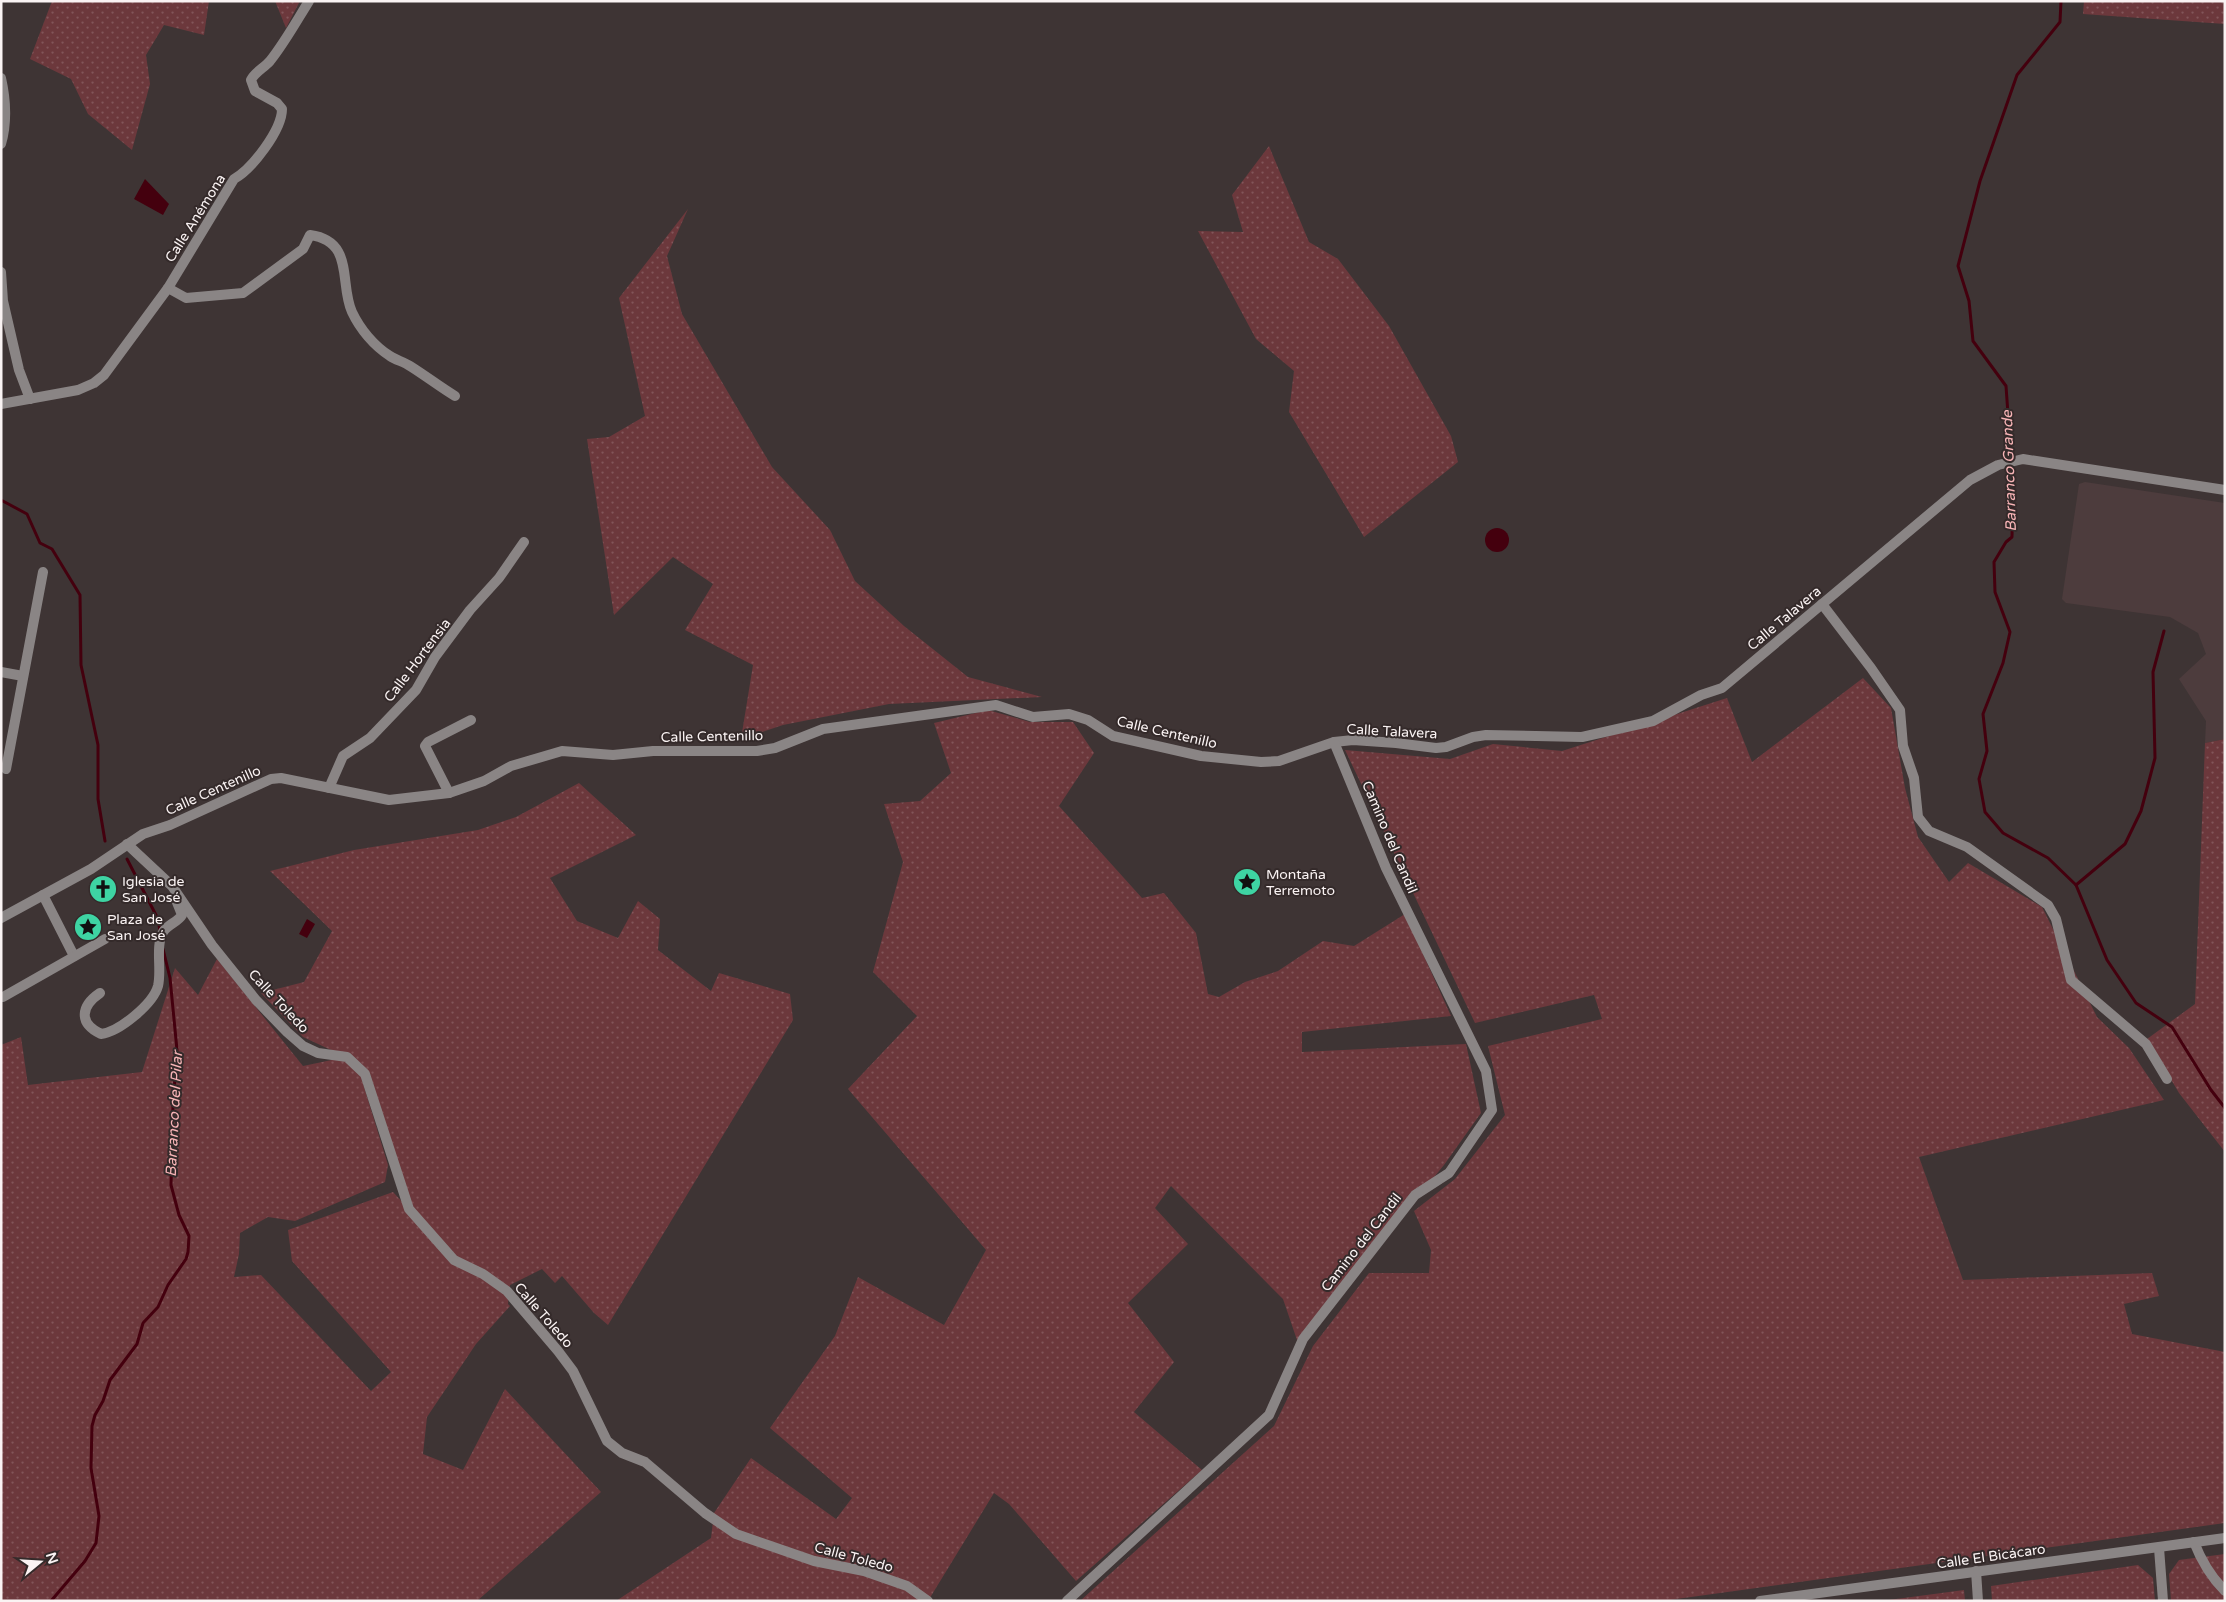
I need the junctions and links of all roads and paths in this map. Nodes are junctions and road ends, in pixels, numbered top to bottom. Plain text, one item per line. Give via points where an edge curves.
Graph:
1 (309, 1) edge
2 (1, 78) edge
3 (1, 144) edge
4 (1, 272) edge
5 (168, 288) junction
6 (455, 396) dead end
7 (30, 399) junction
8 (1, 404) edge
9 (2225, 490) edge
10 (524, 542) dead end
11 (43, 572) dead end
12 (1822, 604) junction
13 (1, 672) edge
14 (23, 676) junction
15 (471, 720) dead end
16 (1334, 742) junction
17 (6, 769) dead end
18 (329, 788) junction
19 (449, 793) junction
20 (127, 844) junction
21 (172, 886) junction
22 (43, 895) junction
23 (1, 918) edge
24 (105, 939) dead end
25 (74, 956) junction
26 (100, 993) dead end
27 (3, 997) dead end
28 (2167, 1079) dead end
29 (2225, 1538) edge
30 (2194, 1542) junction
31 (2159, 1548) junction
32 (1976, 1571) junction
33 (2225, 1591) edge
34 (1792, 1599) edge
35 (928, 1601) edge
36 (1067, 1601) edge
37 (1760, 1601) edge
38 (1978, 1601) edge
39 (2162, 1601) edge

1 - 5 street, Calle Anémona via 286,39 251,80 255,91 280,106 282,116 264,150 234,179
2 - 3 street via 5,96
4 - 7 street via 3,301 19,370
5 - 6 street via 186,298 243,293 304,249 310,235 323,238 342,260 349,305 367,336 390,356
5 - 7 street via 104,375 78,390
7 - 8 street
9 - 12 street, Calle Talavera via 2023,459 2011,461 1970,480
10 - 18 street, Calle Hortensia via 435,657 416,690 370,738 342,756
11 - 14 street
12 - 16 street, Calle Talavera via 1722,688 1700,695 1653,720 1582,737 1486,735 1436,748 1353,740
12 - 28 street via 1900,710 1903,746 1914,778 1918,817 1929,831 1967,847 2048,905 2056,919 2071,980 2146,1044
13 - 14 street
14 - 17 street
15 - 19 street via 425,746
16 - 19 street, Calle Centenillo via 1279,761 1201,756 1113,736 1088,720 1069,714 1032,717 996,705 823,730 775,748 756,751 653,751 613,755 562,751 511,766 484,781
16 - 36 street, Camino del Candil via 1386,868 1486,1071 1492,1110 1449,1173 1415,1195 1303,1338 1269,1415
18 - 19 street, Calle Centenillo via 389,800
18 - 20 street, Calle Centenillo via 271,779 143,834
20 - 21 street, Calle Toledo
20 - 22 street, Calle Centenillo via 91,869
21 - 26 street via 182,914 168,926 161,938 158,986 154,995 120,1028 101,1034 92,1030 86,1020 85,1009 88,1001
21 - 35 street, Calle Toledo via 212,946 287,1032 303,1046 318,1053 347,1057 365,1074 409,1209 454,1260 507,1291 573,1371 607,1441 622,1453 644,1462 705,1513 736,1534 814,1561 864,1570 907,1586
22 - 23 street, Calle Centenillo
22 - 25 street
24 - 25 street
25 - 27 street
29 - 30 street, Calle El Bicácaro
30 - 31 street, Calle El Bicácaro
30 - 33 street via 2210,1573
31 - 32 street, Calle El Bicácaro
31 - 39 street
32 - 34 street, Calle El Bicácaro
32 - 38 street
34 - 37 street, Calle El Bicácaro

